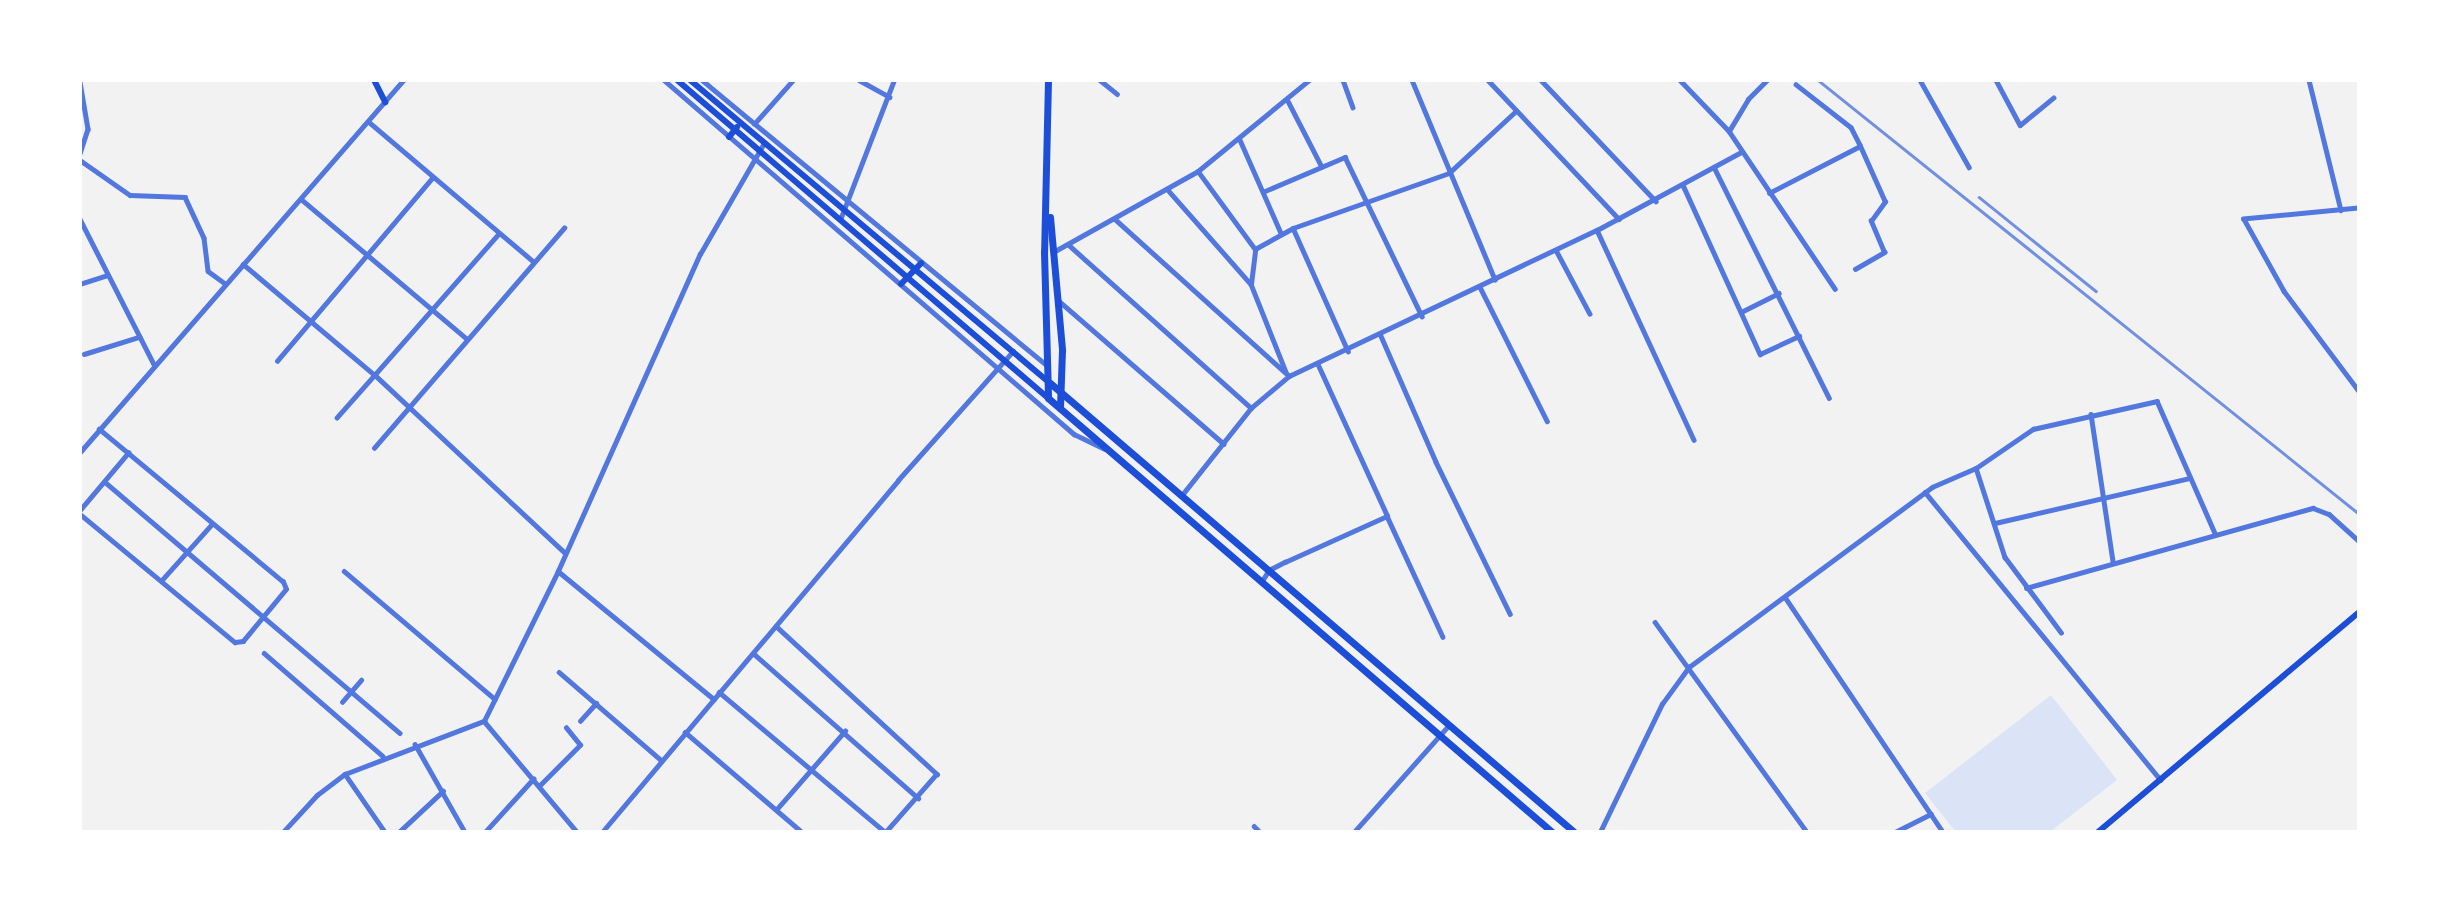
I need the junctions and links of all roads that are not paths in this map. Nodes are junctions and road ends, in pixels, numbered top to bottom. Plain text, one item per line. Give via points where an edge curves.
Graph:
1 (374, 80) edge
2 (403, 80) edge
3 (664, 80) edge
4 (677, 80) edge
5 (690, 80) edge
6 (702, 80) edge
7 (793, 80) edge
8 (859, 80) edge
9 (894, 80) edge
10 (1048, 80) edge
11 (1100, 80) edge
12 (1309, 80) edge
13 (1343, 80) edge
14 (1412, 80) edge
15 (1488, 80) edge
16 (1541, 80) edge
17 (1680, 80) edge
18 (1767, 80) edge
19 (1920, 80) edge
20 (1996, 80) edge
21 (2309, 80) edge
22 (80, 82) edge
23 (1797, 85) dead end
24 (1117, 94) dead end
25 (890, 97) junction
26 (2053, 98) dead end
27 (1287, 99) junction
28 (385, 102) junction
29 (1353, 107) dead end
30 (1516, 111) junction
31 (369, 122) junction
32 (741, 123) junction
33 (754, 124) junction
34 (735, 130) junction
35 (1729, 131) junction
36 (729, 137) junction
37 (1240, 139) junction
38 (764, 144) junction
39 (1860, 146) junction
40 (759, 150) junction
41 (1741, 152) junction
42 (80, 157) edge
43 (754, 159) junction
44 (1322, 167) junction
45 (1714, 167) junction
46 (1969, 167) dead end
47 (1198, 171) junction
48 (1449, 173) junction
49 (432, 178) junction
50 (1684, 185) junction
51 (1168, 190) junction
52 (1265, 191) junction
53 (1769, 193) junction
54 (301, 199) junction
55 (1656, 201) junction
56 (1367, 202) junction
57 (1048, 206) junction
58 (846, 207) junction
59 (2358, 208) edge
60 (2340, 210) junction
61 (1619, 219) junction
62 (840, 220) junction
63 (1116, 220) junction
64 (81, 223) edge
65 (564, 228) dead end
66 (1293, 228) junction
67 (1597, 230) junction
68 (1281, 233) junction
69 (499, 234) junction
70 (1070, 246) junction
71 (1255, 249) junction
72 (1556, 250) junction
73 (1055, 251) junction
74 (367, 254) junction
75 (533, 261) junction
76 (921, 263) junction
77 (243, 264) junction
78 (1855, 269) dead end
79 (914, 270) junction
80 (108, 275) junction
81 (908, 276) junction
82 (1495, 279) junction
83 (80, 284) edge
84 (226, 284) junction
85 (901, 284) junction
86 (1251, 284) junction
87 (1480, 287) junction
88 (1835, 289) dead end
89 (1779, 293) junction
90 (949, 299) junction
91 (1059, 301) junction
92 (943, 306) junction
93 (430, 310) junction
94 (1741, 313) junction
95 (936, 314) junction
96 (1590, 314) dead end
97 (1422, 316) junction
98 (312, 320) junction
99 (1381, 335) junction
100 (1799, 336) junction
101 (139, 337) junction
102 (467, 339) junction
103 (1013, 351) junction
104 (1348, 351) junction
105 (83, 354) dead end
106 (277, 361) dead end
107 (1005, 361) junction
108 (154, 364) junction
109 (1318, 365) junction
110 (1049, 366) junction
111 (999, 369) junction
112 (375, 375) junction
113 (1288, 375) junction
114 (1050, 383) junction
115 (2358, 390) edge
116 (1063, 393) junction
117 (1048, 398) junction
118 (1829, 398) dead end
119 (410, 405) junction
120 (1060, 408) junction
121 (1251, 408) junction
122 (2091, 414) junction
123 (337, 418) dead end
124 (1547, 421) dead end
125 (99, 429) junction
126 (1694, 440) dead end
127 (1224, 444) junction
128 (374, 448) dead end
129 (1106, 449) junction
130 (80, 452) edge
131 (128, 453) junction
132 (1976, 468) junction
133 (2190, 478) junction
134 (104, 482) junction
135 (1925, 492) junction
136 (1182, 495) junction
137 (2103, 497) junction
138 (80, 512) edge
139 (1387, 516) junction
140 (1995, 523) junction
141 (212, 524) junction
142 (2215, 533) junction
143 (2358, 540) edge
144 (188, 552) junction
145 (565, 552) junction
146 (2113, 562) junction
147 (1269, 570) junction
148 (344, 571) dead end
149 (558, 571) junction
150 (161, 581) junction
151 (1262, 581) junction
152 (2026, 588) junction
153 (1785, 597) junction
154 (1510, 614) dead end
155 (2358, 614) edge
156 (262, 617) junction
157 (1654, 622) dead end
158 (776, 626) junction
159 (2061, 632) dead end
160 (1443, 637) dead end
161 (264, 653) dead end
162 (753, 653) junction
163 (1689, 667) junction
164 (559, 673) dead end
165 (361, 680) dead end
166 (351, 692) junction
167 (719, 692) junction
168 (495, 699) junction
169 (714, 699) junction
170 (342, 702) dead end
171 (596, 703) junction
172 (484, 721) junction
173 (580, 721) dead end
174 (1448, 726) junction
175 (566, 728) dead end
176 (845, 731) junction
177 (400, 733) dead end
178 (685, 733) junction
179 (1438, 736) junction
180 (415, 744) junction
181 (383, 756) junction
182 (661, 760) junction
183 (813, 768) junction
184 (345, 774) junction
185 (533, 779) junction
186 (2161, 780) junction
187 (539, 786) junction
188 (443, 791) junction
189 (918, 798) junction
190 (776, 810) junction
191 (1931, 814) junction
192 (1254, 826) dead end
193 (283, 831) edge
194 (385, 831) edge
195 (399, 831) edge
196 (465, 831) edge
197 (485, 831) edge
198 (577, 831) edge
199 (602, 831) edge
200 (802, 831) edge
201 (886, 831) edge
202 (1260, 831) edge
203 (1354, 831) edge
204 (1552, 831) edge
205 (1574, 831) edge
206 (1600, 831) edge
207 (1807, 831) edge
208 (1895, 831) edge
209 (1943, 831) edge
210 (2098, 831) edge

1 - 28 main road
2 - 28 street
3 - 36 street
4 - 34 main road
5 - 32 main road
6 - 33 street
7 - 33 street
8 - 25 street
9 - 25 street
10 - 57 highway
11 - 24 street
12 - 27 street
13 - 29 street
14 - 48 street
15 - 30 street
16 - 55 street
17 - 35 street
18 - 35 street via 1748,99
19 - 46 street
20 - 26 street via 2020,125
21 - 60 street
22 - 42 street via 88,130
23 - 39 street via 1851,128
25 - 58 street
27 - 37 street
27 - 44 street
28 - 31 street
30 - 48 street
30 - 61 street
31 - 49 street
31 - 54 street
32 - 34 main road
32 - 38 main road
33 - 58 street
34 - 36 main road
34 - 40 main road
35 - 41 street
36 - 43 street
37 - 47 street
37 - 52 street
38 - 40 street
38 - 58 main road
39 - 53 street
39 - 78 street via 1885,202 1871,221 1884,252
40 - 43 street
40 - 62 main road
41 - 45 street
41 - 53 street
42 - 84 street via 130,195 185,197 204,238 208,271
43 - 85 street
43 - 145 street via 700,254
44 - 52 street
44 - 56 street via 1345,158
45 - 50 street
45 - 89 street
47 - 51 street
47 - 71 street
48 - 56 street
48 - 82 street
49 - 69 street
49 - 74 street
50 - 55 street
50 - 94 street
51 - 63 street
51 - 86 street
52 - 68 street
53 - 88 street
54 - 74 street
54 - 77 street
55 - 61 street
56 - 66 street
56 - 97 street
57 - 73 highway
57 - 110 highway via 1045,330
58 - 62 street
58 - 76 street
58 - 79 main road
59 - 60 street
60 - 115 street via 2244,219 2284,291
61 - 67 street
62 - 81 main road
63 - 70 street
63 - 113 street
64 - 80 street
65 - 75 street
66 - 68 street
66 - 104 street
67 - 72 street
67 - 126 street
68 - 71 street
69 - 75 street
69 - 93 street
70 - 73 street
70 - 121 street
71 - 86 street
72 - 82 street
72 - 96 street
73 - 91 highway
74 - 93 street
74 - 98 street
75 - 102 street
76 - 79 main road
76 - 110 street
77 - 84 street
77 - 98 street
79 - 81 main road
79 - 90 main road
80 - 83 street
80 - 101 street
81 - 85 main road
81 - 92 main road
82 - 87 street
84 - 108 street
85 - 95 street
86 - 113 street
87 - 97 street
87 - 124 street
89 - 94 street
89 - 100 street
90 - 92 main road
90 - 103 main road
91 - 116 highway
91 - 127 street
92 - 95 main road
92 - 107 main road
93 - 102 street
93 - 112 street
94 - 100 street via 1760,354
95 - 111 street
97 - 99 street
98 - 106 street
98 - 112 street
99 - 104 street
99 - 154 street
100 - 118 street
101 - 105 street
101 - 108 street
102 - 119 street
103 - 107 street
103 - 114 main road
104 - 109 street
107 - 111 street
107 - 117 main road
108 - 125 street
109 - 113 street
109 - 139 street
110 - 114 highway
111 - 129 street via 1086,444
111 - 158 street via 927,446
112 - 119 street
112 - 123 street
113 - 121 street
114 - 116 highway
114 - 117 highway
116 - 120 highway
116 - 136 highway
117 - 120 highway
119 - 128 street
119 - 145 street
120 - 129 highway
121 - 127 street
122 - 132 street via 2033,429
122 - 133 street via 2157,401
122 - 137 street
125 - 130 street
125 - 131 street
127 - 136 street
129 - 151 highway
131 - 134 street
131 - 141 street
132 - 135 street
132 - 140 street
133 - 137 street
133 - 142 street
134 - 138 street
134 - 144 street
135 - 153 street
135 - 186 street
136 - 147 highway
137 - 140 street
137 - 146 street
138 - 150 street
139 - 147 street
139 - 160 street
140 - 152 street via 2005,557
141 - 144 street
141 - 156 street via 285,585
142 - 143 street via 2313,508 2329,514
142 - 146 street
144 - 150 street
144 - 156 street
145 - 149 street
146 - 152 street
147 - 151 street
147 - 174 highway
148 - 168 street
149 - 168 street
149 - 169 street
150 - 156 street via 235,642 243,641
151 - 179 highway
152 - 159 street
153 - 163 street
153 - 191 street
155 - 186 main road
156 - 166 street
157 - 163 street
158 - 162 street
158 - 189 street via 937,774
161 - 181 street
162 - 167 street
162 - 176 street
163 - 206 street via 1662,704
163 - 207 street
164 - 171 street
165 - 166 street
166 - 170 street
166 - 177 street
167 - 169 street
167 - 183 street
168 - 172 street
169 - 178 street
171 - 173 street
171 - 182 street
172 - 180 street
172 - 185 street
174 - 179 street
174 - 205 highway
175 - 187 street via 580,745
176 - 183 street
176 - 189 street
178 - 182 street
178 - 190 street
179 - 203 street
179 - 204 highway
180 - 181 street
180 - 188 street
181 - 184 street
182 - 199 street
183 - 190 street
183 - 201 street
184 - 193 street via 323,789
184 - 194 street
185 - 187 street
185 - 197 street
186 - 210 main road
187 - 198 street
188 - 195 street
188 - 196 street
189 - 201 street
190 - 200 street
191 - 208 street
191 - 209 street
192 - 202 street

